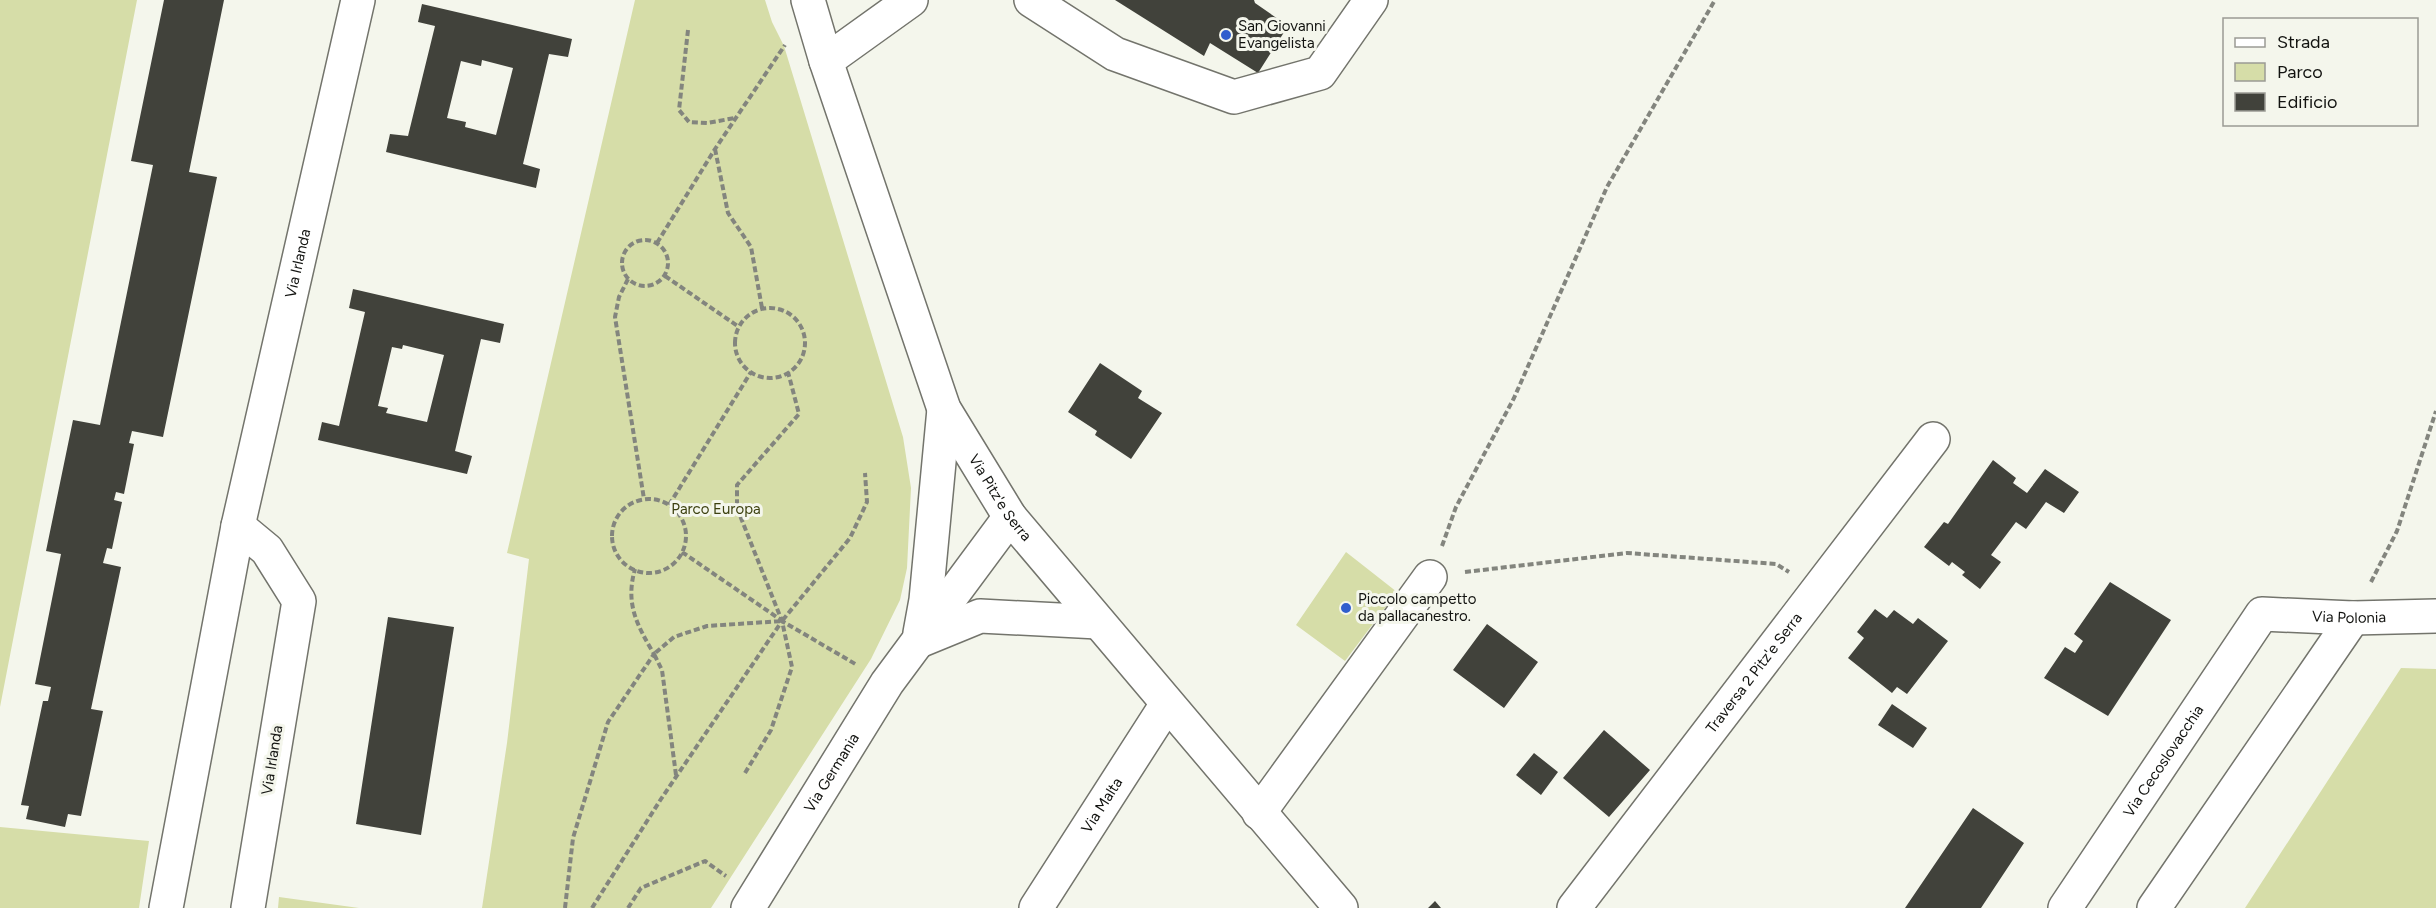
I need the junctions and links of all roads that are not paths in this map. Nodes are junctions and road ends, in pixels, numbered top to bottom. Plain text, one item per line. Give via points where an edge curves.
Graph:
1 (358, 0) edge
2 (808, 0) edge
3 (911, 0) edge
4 (1031, 0) edge
5 (1371, 0) edge
6 (824, 55) junction
7 (944, 409) junction
8 (1934, 439) dead end
9 (1010, 517) junction
10 (238, 526) junction
11 (1430, 577) road end
12 (2262, 614) joint
13 (2436, 616) edge
14 (2353, 618) junction
15 (1098, 622) junction
16 (918, 641) junction
17 (1167, 704) junction
18 (1259, 813) junction
19 (166, 908) edge
20 (248, 908) edge
21 (748, 908) edge
22 (1036, 908) edge
23 (1341, 908) edge
24 (1574, 908) edge
25 (2065, 908) edge
26 (2154, 908) edge

1 - 10 street, Via Irlanda
2 - 6 street, Via Pitz'e Serra
3 - 6 street
4 - 5 street via 1115,54 1234,97 1320,73
6 - 7 street, Via Pitz'e Serra
7 - 9 street, Via Pitz'e Serra
7 - 16 street, Via Germania via 926,600
8 - 24 street, Traversa 2 Pitz'e Serra
9 - 15 street, Via Pitz'e Serra
9 - 16 street, Via Germania
10 - 19 street, Via Irlanda
10 - 20 street, Via Irlanda via 267,550 299,601
11 - 18 street
12 - 14 street, Via Polonia
12 - 25 street, Via Cecoslovacchia
13 - 14 street, Via Polonia
14 - 26 street
15 - 16 street via 980,616
15 - 17 street, Via Pitz'e Serra
16 - 21 street, Via Germania via 887,683
17 - 18 street, Via Pitz'e Serra
17 - 22 street, Via Malta
18 - 23 street, Via Pitz'e Serra

